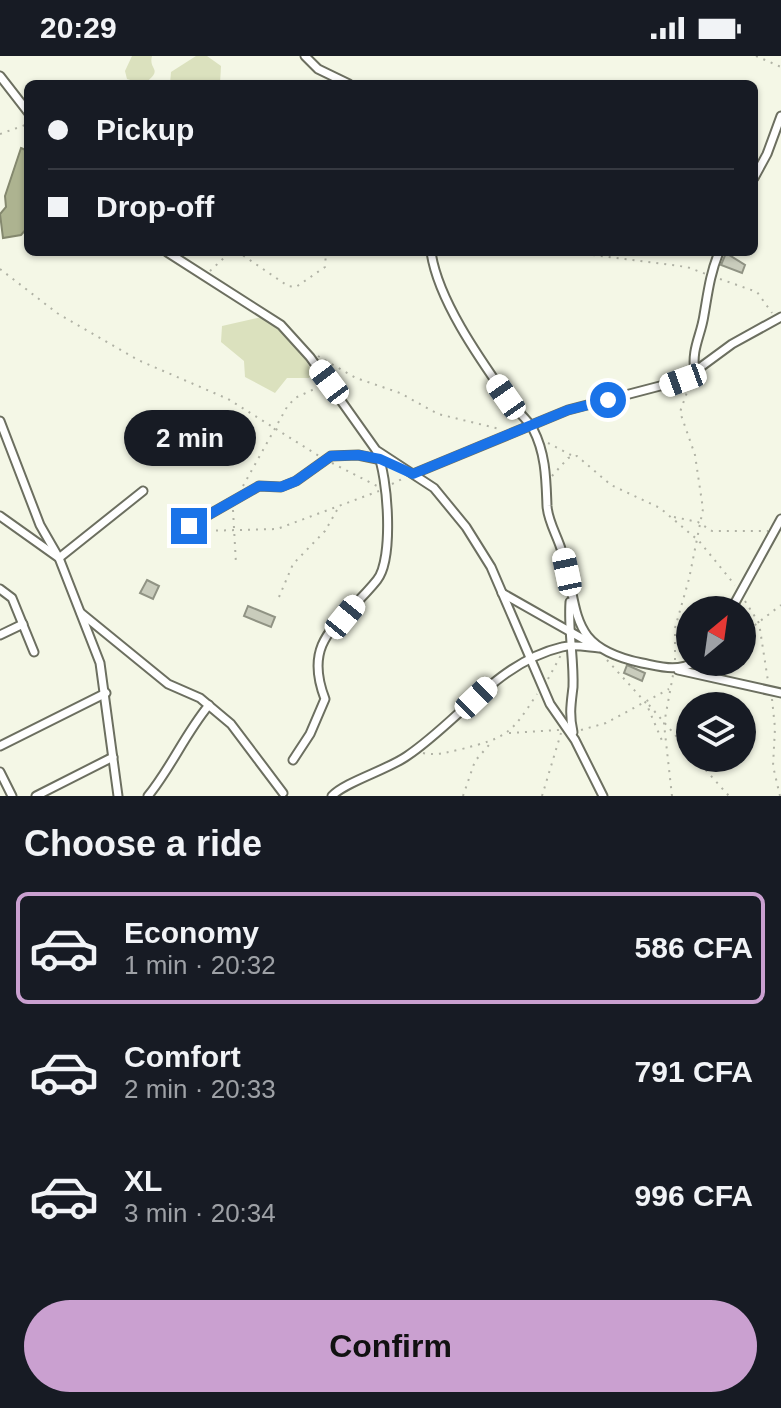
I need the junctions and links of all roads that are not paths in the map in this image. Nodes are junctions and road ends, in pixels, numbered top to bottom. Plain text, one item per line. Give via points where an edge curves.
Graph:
1 (305, 56) edge
2 (0, 76) edge
3 (341, 80) edge
4 (24, 107) edge
5 (781, 116) edge
6 (758, 171) edge
7 (174, 256) edge
8 (432, 256) edge
9 (717, 256) edge
10 (779, 316) edge
11 (695, 372) junction
12 (0, 421) edge
13 (533, 427) junction
14 (376, 450) junction
15 (380, 459) junction
16 (390, 461) junction
17 (413, 474) junction
18 (143, 491) dead end
19 (3, 518) edge
20 (781, 519) edge
21 (189, 526) dead end
22 (0, 531) edge
23 (59, 558) junction
24 (0, 589) edge
25 (571, 592) junction
26 (502, 593) junction
27 (739, 596) edge
28 (80, 613) junction
29 (23, 624) junction
30 (568, 631) junction
31 (0, 635) edge
32 (566, 647) junction
33 (599, 648) junction
34 (34, 652) dead end
35 (530, 662) junction
36 (674, 669) joint
37 (106, 692) junction
38 (781, 693) edge
39 (209, 705) junction
40 (567, 728) junction
41 (0, 746) edge
42 (113, 757) junction
43 (293, 760) dead end
44 (0, 772) edge
45 (283, 793) dead end
46 (12, 796) edge
47 (36, 796) edge
48 (118, 796) edge
49 (148, 796) edge
50 (332, 796) edge
51 (603, 796) edge

1 - 3 street
2 - 4 street
5 - 6 street
7 - 14 street via 272,318 329,382
8 - 13 street via 469,338
9 - 11 street via 694,345
10 - 11 street
11 - 13 street via 662,388 595,401
12 - 23 street via 40,525
13 - 17 street
13 - 25 street via 548,480 548,516
14 - 15 street
14 - 16 street
15 - 16 street
15 - 21 street via 325,459 281,487 259,486
15 - 43 street via 385,564 318,650 315,667 324,707
16 - 17 street
17 - 26 street via 434,488 476,541
18 - 23 street
19 - 22 street
19 - 23 street
20 - 27 street
23 - 28 street
24 - 29 street via 12,598
25 - 30 street
25 - 33 street via 584,632
26 - 30 street
26 - 35 street
28 - 37 street
28 - 39 street via 168,684
29 - 31 street
29 - 34 street
30 - 32 street
30 - 33 street
32 - 33 street
32 - 35 street
32 - 40 street via 573,685
33 - 36 street via 613,657
35 - 40 street
35 - 50 street via 492,683 414,750
36 - 38 street
37 - 41 street
37 - 42 street
39 - 45 street via 231,724
39 - 49 street
40 - 51 street
42 - 47 street
42 - 48 street
44 - 46 street

